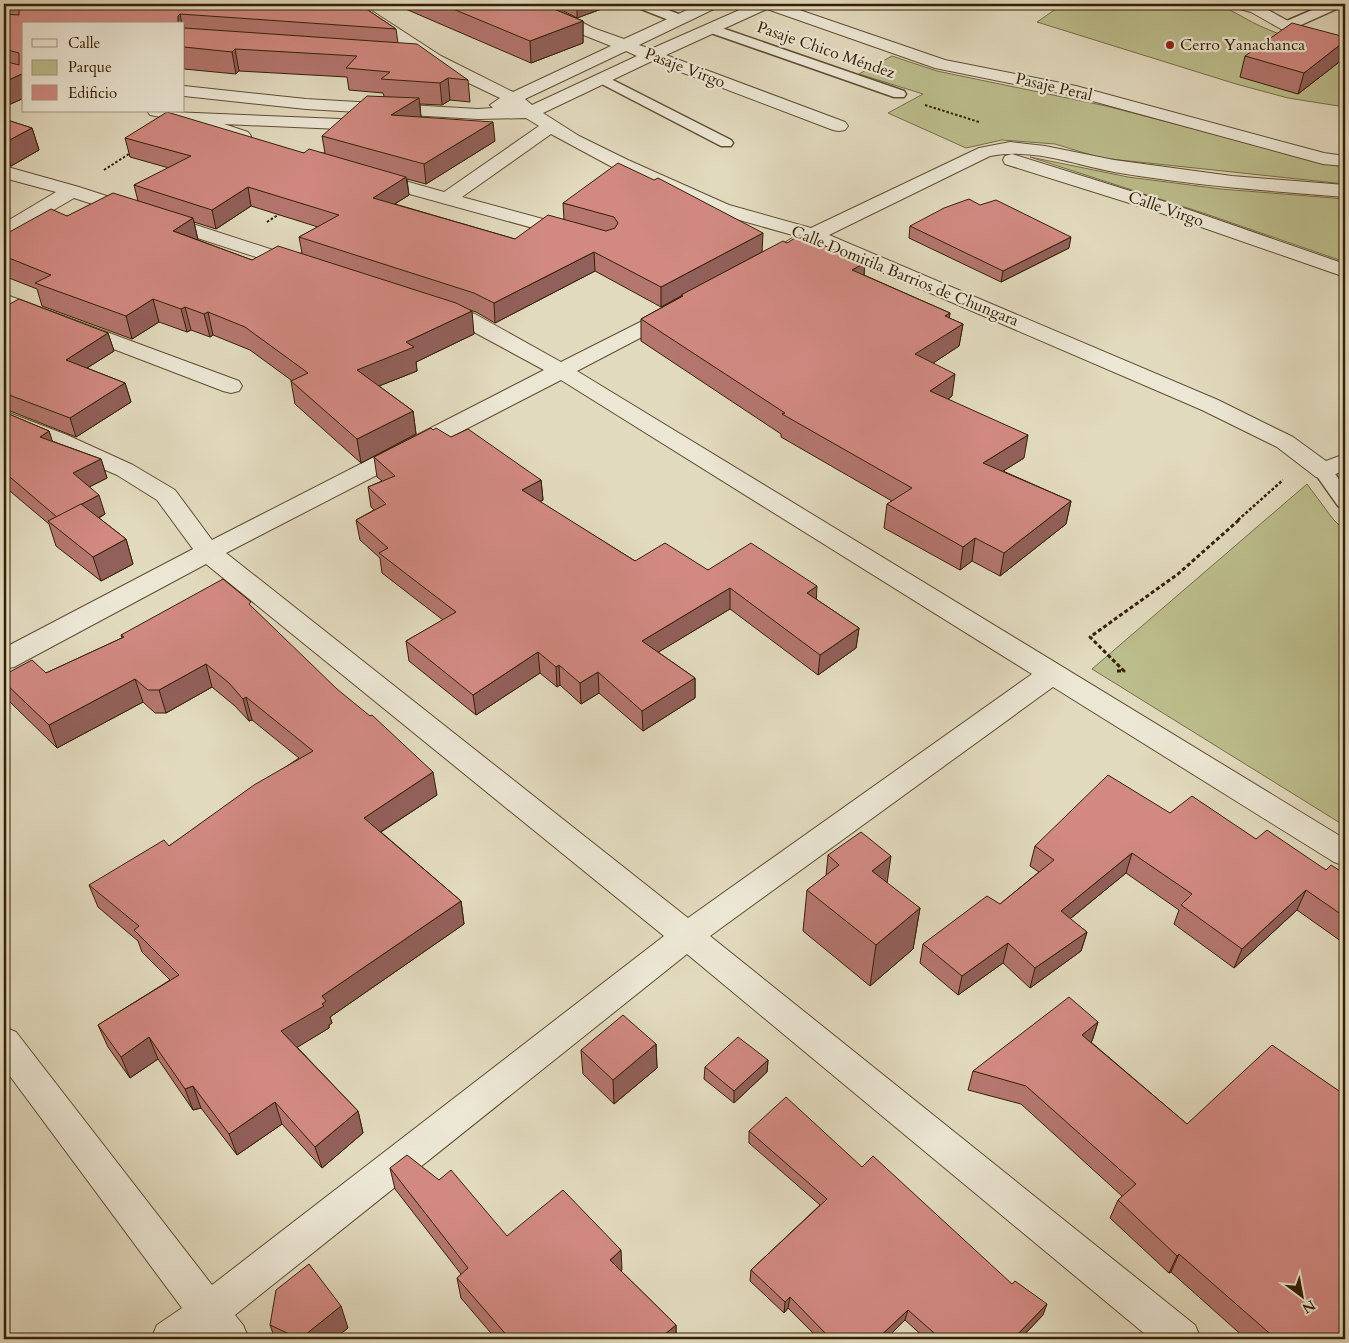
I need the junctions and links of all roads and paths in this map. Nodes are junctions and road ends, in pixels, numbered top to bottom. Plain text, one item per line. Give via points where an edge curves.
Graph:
1 (534, 4) edge
2 (641, 4) edge
3 (712, 4) edge
4 (766, 4) edge
5 (1238, 4) edge
6 (1336, 4) edge
7 (345, 10) edge
8 (679, 19) junction
9 (1287, 26) junction
10 (713, 29) junction
11 (628, 45) junction
12 (1345, 48) edge
13 (651, 56) junction
14 (406, 58) edge
15 (435, 60) junction
16 (601, 78) junction
17 (185, 91) edge
18 (899, 94) dead end
19 (513, 98) junction
20 (161, 112) edge
21 (530, 112) junction
22 (478, 114) junction
23 (186, 117) junction
24 (352, 125) edge
25 (551, 126) junction
26 (838, 126) dead end
27 (420, 128) edge
28 (260, 142) edge
29 (726, 143) dead end
30 (985, 152) junction
31 (1345, 161) edge
32 (4, 172) edge
33 (351, 172) edge
34 (72, 191) junction
35 (1345, 191) edge
36 (446, 199) junction
37 (285, 210) edge
38 (4, 231) edge
39 (813, 236) junction
40 (588, 237) edge
41 (237, 244) junction
42 (756, 267) edge
43 (316, 270) edge
44 (1345, 271) edge
45 (4, 300) edge
46 (691, 303) edge
47 (423, 305) edge
48 (562, 371) junction
49 (231, 386) dead end
50 (4, 418) edge
51 (1345, 461) edge
52 (1317, 465) junction
53 (1345, 502) edge
54 (208, 552) junction
55 (4, 660) edge
56 (1115, 671) dead end
57 (1052, 674) junction
58 (1345, 854) edge
59 (687, 936) junction
60 (4, 1042) edge
61 (219, 1325) edge
62 (170, 1339) edge
63 (1181, 1339) edge

1 - 11 street, Pasaje Virgo via 587,31
2 - 8 lane
3 - 8 street
4 - 10 street
4 - 31 street, Pasaje Peral via 941,64 1076,91 1323,158
5 - 9 street via 1257,9
6 - 9 lane
7 - 15 street, Calle Domitila Barrios de Chungara via 368,18
8 - 11 street
9 - 12 street
10 - 13 street
10 - 18 lane, Pasaje Chico Méndez
11 - 13 street, Pasaje Virgo
11 - 19 street
13 - 16 street
13 - 26 street, Pasaje Virgo
14 - 15 street
15 - 19 street, Calle Domitila Barrios de Chungara
16 - 21 street
16 - 29 lane
17 - 22 street via 306,104
19 - 21 street, Calle Domitila Barrios de Chungara
19 - 22 street
20 - 23 street
21 - 22 street
21 - 25 street, Calle Domitila Barrios de Chungara
23 - 24 street
23 - 28 street
23 - 34 path
25 - 27 street via 489,131
25 - 36 street
25 - 39 street, Calle Domitila Barrios de Chungara via 621,164 722,209
30 - 35 street via 1010,147 1114,166
30 - 39 street
30 - 44 street, Calle Virgo via 1165,208
32 - 34 street
33 - 36 street
34 - 38 street
34 - 41 street
36 - 40 street
37 - 41 path
39 - 42 street
39 - 52 street, Calle Domitila Barrios de Chungara via 1210,405 1272,435
41 - 43 street
45 - 49 street
46 - 48 street
47 - 48 street via 467,319
48 - 54 street
48 - 57 street
50 - 54 street via 117,467 166,495
51 - 52 street
52 - 53 lane, Calle Domitila Barrios de Chungara
52 - 56 path via 1178,574 1090,637 1124,671
54 - 55 street
54 - 59 street
57 - 58 street
57 - 59 street
59 - 61 street
59 - 63 street
60 - 61 street
61 - 62 street

